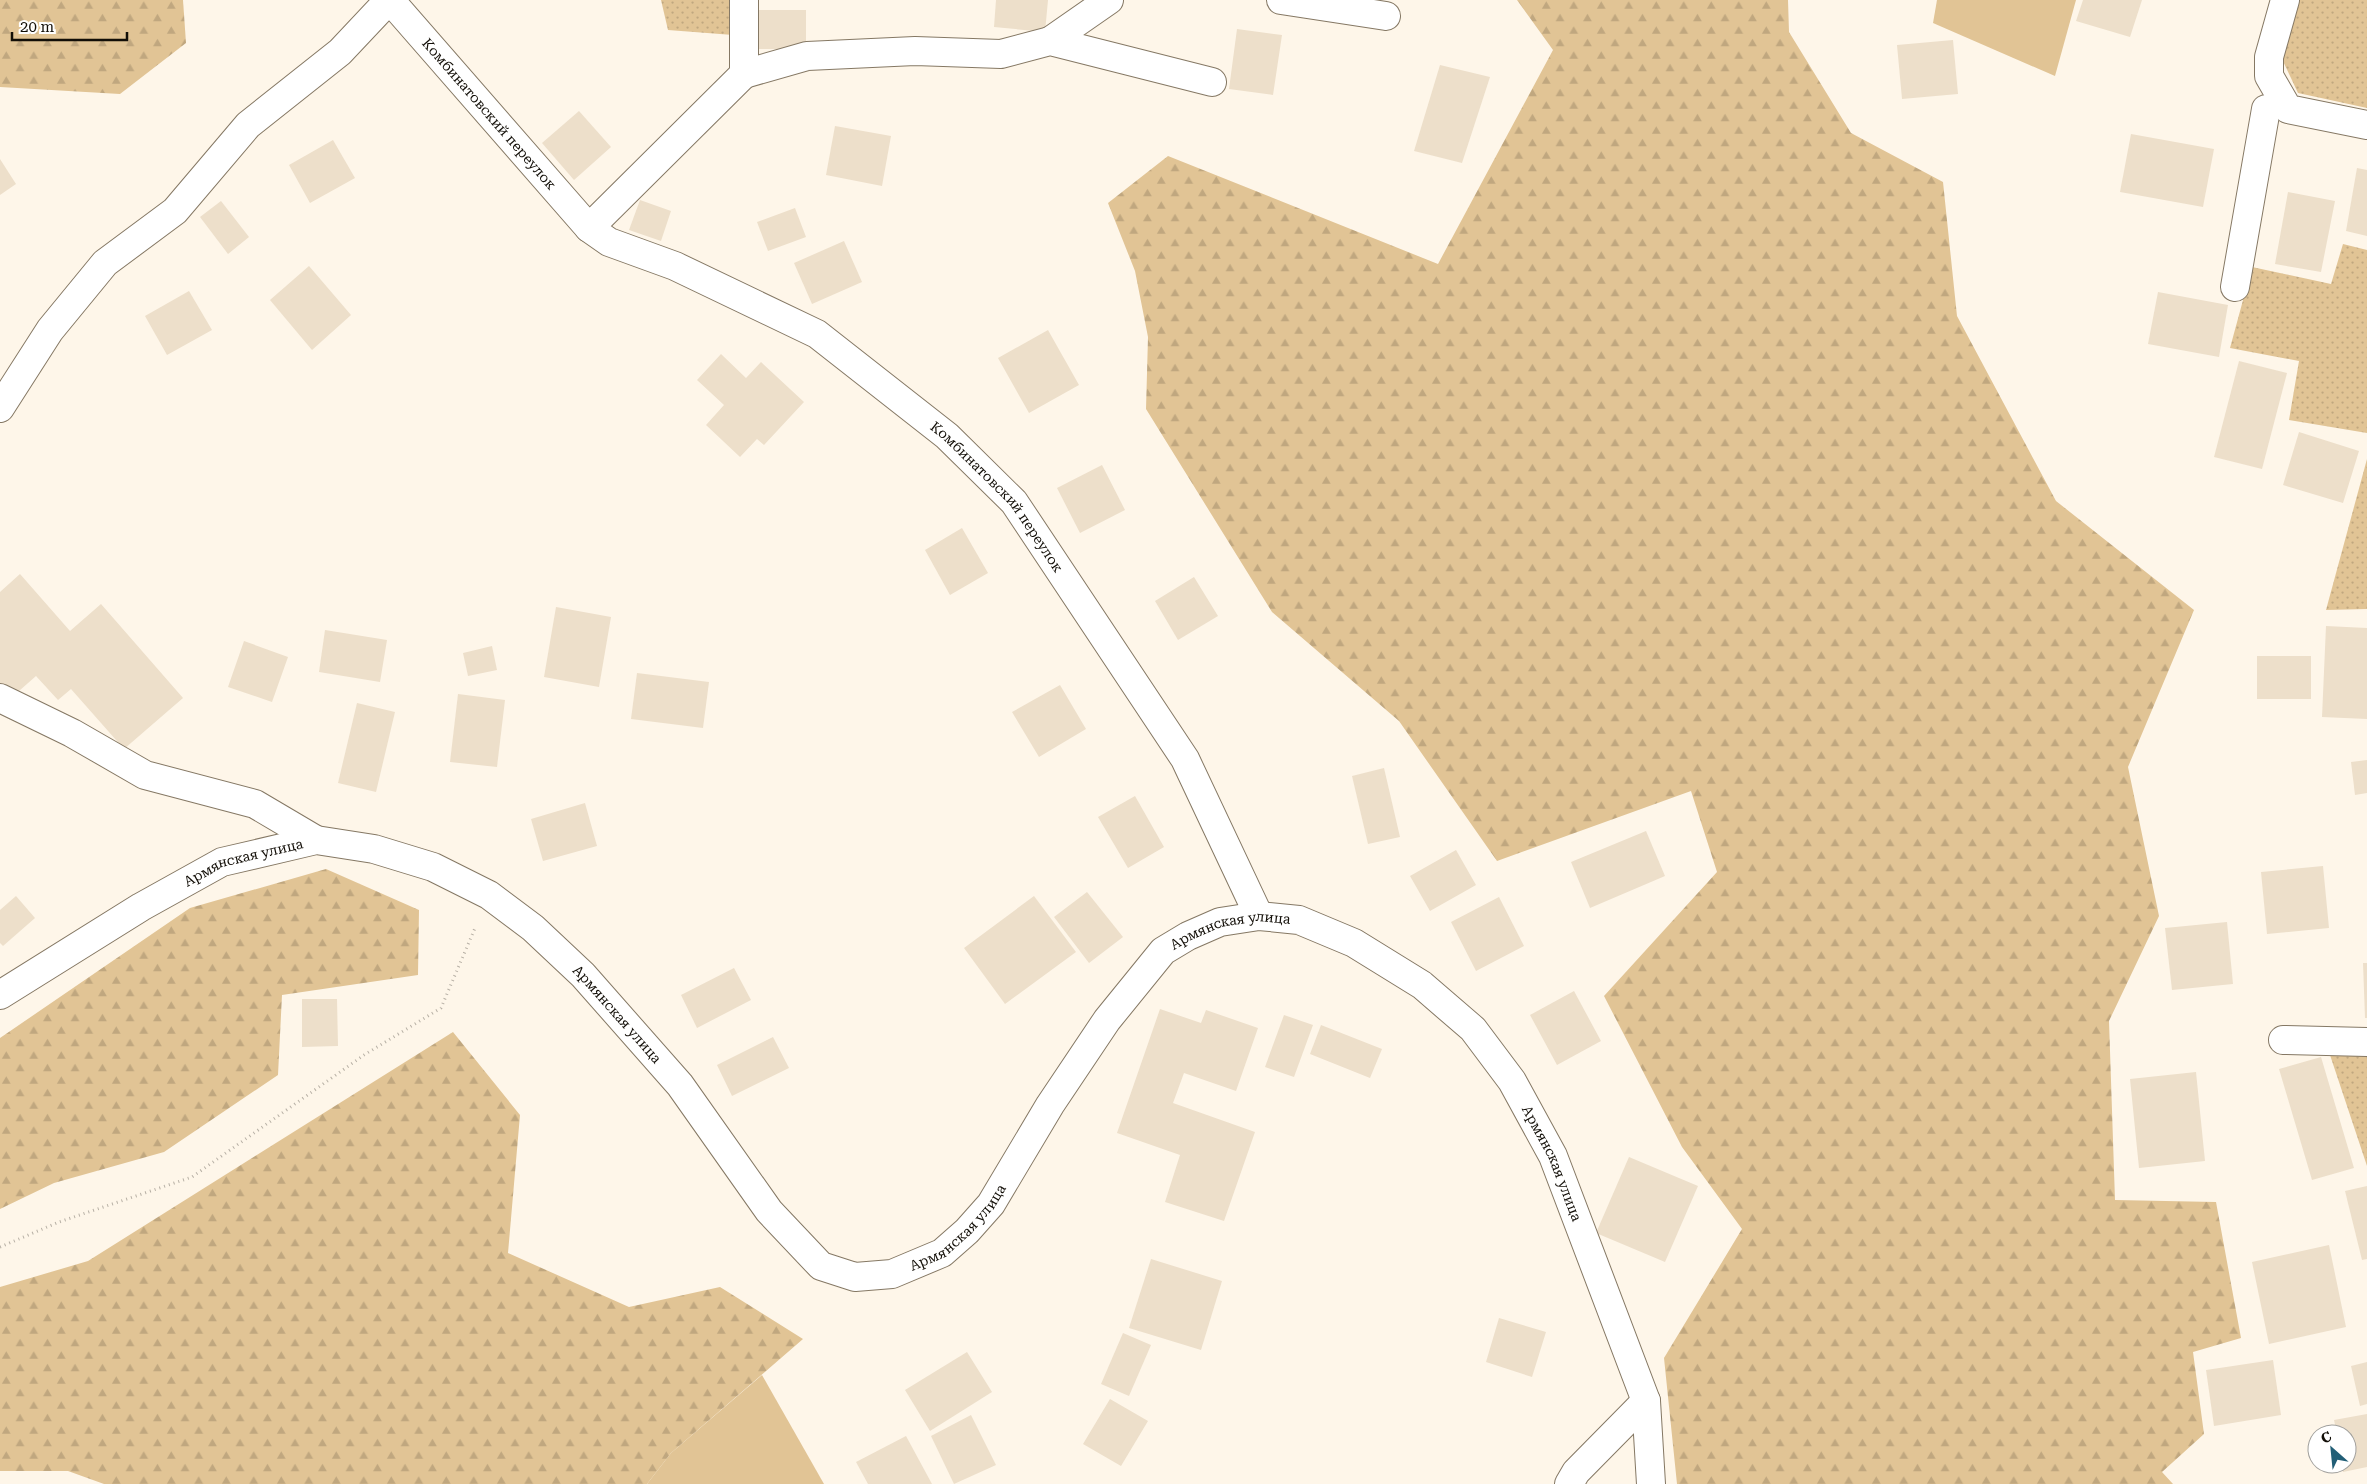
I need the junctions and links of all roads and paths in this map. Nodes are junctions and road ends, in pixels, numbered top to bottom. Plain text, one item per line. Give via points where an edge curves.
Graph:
1 (390, 0) edge
2 (744, 0) edge
3 (1110, 0) edge
4 (1281, 0) edge
5 (2285, 0) edge
6 (1386, 16) dead end
7 (1050, 41) junction
8 (744, 74) junction
9 (1212, 82) dead end
10 (2266, 109) dead end
11 (2367, 125) edge
12 (589, 228) junction
13 (2236, 286) dead end
14 (0, 408) edge
15 (0, 698) edge
16 (316, 840) junction
17 (489, 895) junction
18 (1259, 916) junction
19 (0, 995) edge
20 (2283, 1040) dead end
21 (2367, 1042) edge
22 (0, 1247) edge
23 (1646, 1401) junction
24 (1569, 1484) edge
25 (1651, 1484) edge

1 - 12 street, Комбинатовский переулок
1 - 14 street via 340,52 248,125 175,211 105,263 50,330
2 - 8 street
3 - 7 street
4 - 6 street
5 - 11 street via 2269,57 2269,76 2288,109
7 - 8 street via 1001,54 915,51 807,56
7 - 9 street
8 - 12 street
10 - 13 street
12 - 18 street, Комбинатовский переулок via 609,242 675,266 817,334 948,436 1014,502 1185,759
15 - 16 street via 72,733 145,775 255,804
16 - 17 street, Армянская улица via 374,849 433,867
16 - 19 street, Армянская улица via 222,862 141,907
17 - 18 street, Армянская улица via 533,928 583,976 635,1034 680,1085 768,1211 814,1260 821,1266 855,1277 892,1274 942,1253 968,1231 991,1204 1050,1105 1107,1020 1163,951 1220,922
17 - 22 path via 441,1008 364,1056 192,1177 59,1222
18 - 23 street, Армянская улица via 1299,920 1354,943 1422,985 1472,1029 1512,1081 1553,1156
20 - 21 street
23 - 24 street via 1576,1472
23 - 25 street, Армянская улица

